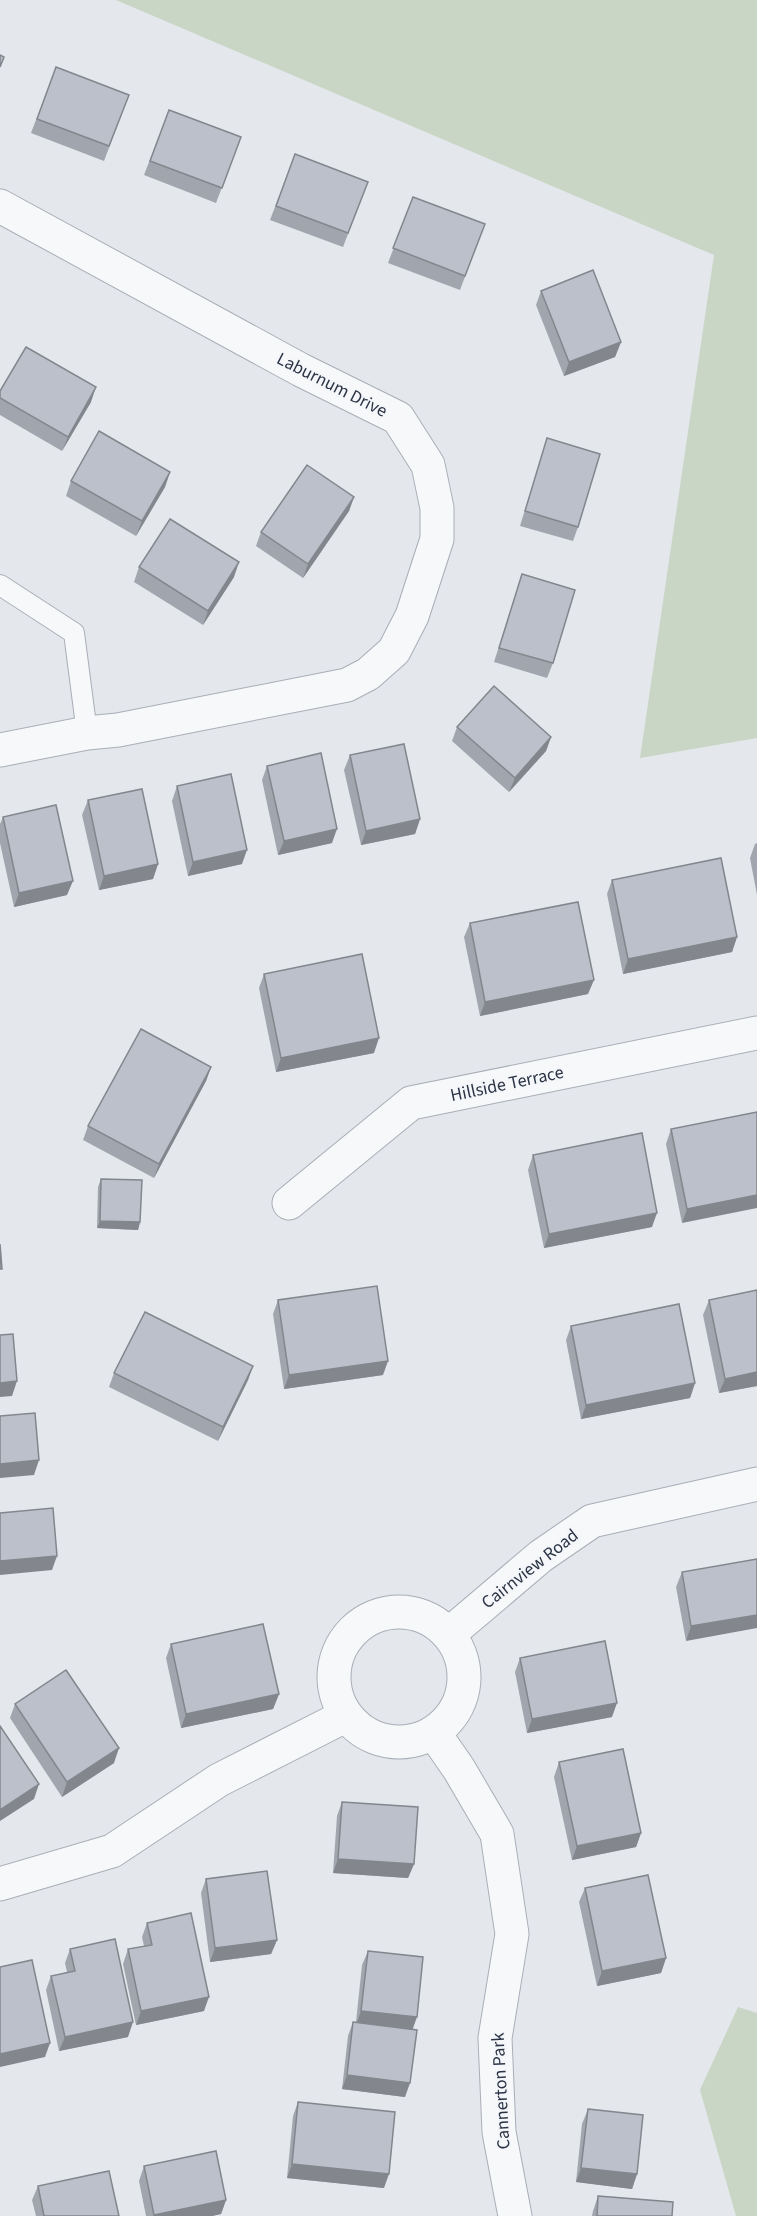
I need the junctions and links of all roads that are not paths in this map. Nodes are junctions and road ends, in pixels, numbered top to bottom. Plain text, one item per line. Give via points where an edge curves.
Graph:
1 (0, 206) edge
2 (0, 585) edge
3 (87, 733) junction
4 (0, 750) edge
5 (757, 1033) edge
6 (288, 1203) dead end
7 (757, 1484) edge
8 (449, 1634) junction
9 (345, 1716) junction
10 (434, 1733) junction
11 (0, 1884) edge
12 (515, 2216) edge

1 - 3 street, Laburnum Drive via 301,370 398,418 428,465 437,508 437,539 412,616 394,651 368,674 347,685
2 - 3 lane via 74,633
3 - 4 street, Laburnum Drive
5 - 6 street, Hillside Terrace via 411,1103
7 - 8 street, Cairnview Road via 592,1521 541,1556
8 - 9 street via 432,1620 411,1613 389,1612 368,1619 350,1633 338,1652 333,1674
8 - 10 street via 461,1654 465,1676 462,1699 451,1719
9 - 10 street via 359,1730 396,1743 416,1742
9 - 11 street via 219,1780 112,1851
10 - 12 street, Cannerton Park via 497,1834 512,1934 495,2038 499,2132

